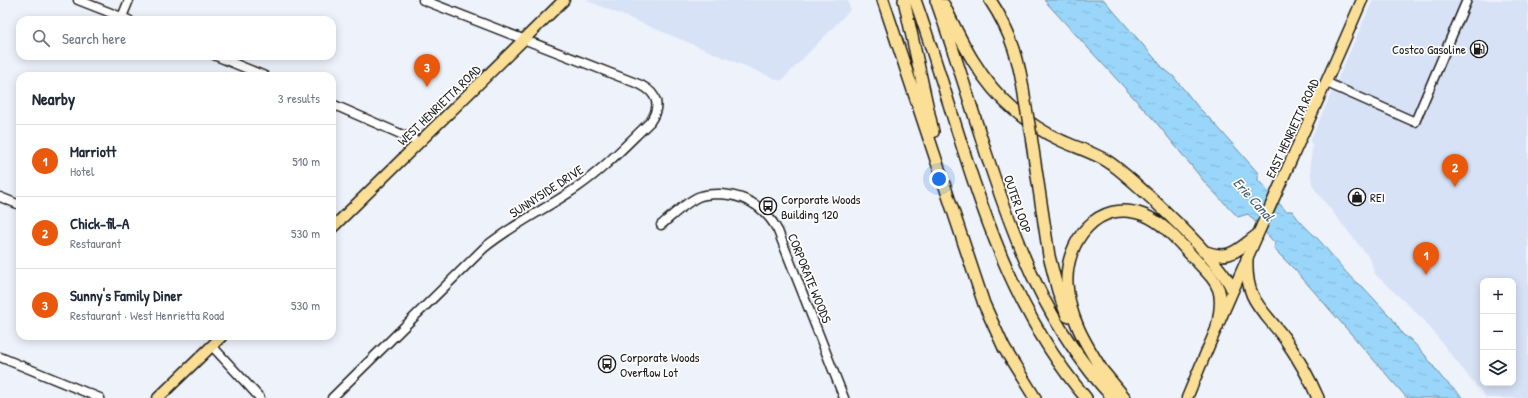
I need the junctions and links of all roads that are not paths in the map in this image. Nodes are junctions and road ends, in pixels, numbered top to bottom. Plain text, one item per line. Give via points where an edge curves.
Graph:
1 (78, 0) edge
2 (129, 0) edge
3 (423, 0) edge
4 (564, 0) edge
5 (883, 0) edge
6 (904, 0) edge
7 (915, 0) edge
8 (936, 0) edge
9 (942, 0) edge
10 (990, 0) edge
11 (1362, 0) edge
12 (1468, 0) edge
13 (118, 16) edge
14 (126, 16) edge
15 (524, 40) junction
16 (226, 60) edge
17 (255, 72) edge
18 (1327, 84) junction
19 (336, 106) edge
20 (419, 142) junction
21 (0, 197) edge
22 (16, 203) edge
23 (951, 204) junction
24 (336, 224) edge
25 (662, 225) dead end
26 (1256, 236) junction
27 (1203, 251) junction
28 (1247, 258) junction
29 (1232, 290) junction
30 (1217, 327) junction
31 (215, 340) edge
32 (0, 357) edge
33 (1102, 370) junction
34 (100, 398) edge
35 (158, 398) edge
36 (260, 398) edge
37 (332, 398) edge
38 (844, 398) edge
39 (1035, 398) edge
40 (1086, 398) edge
41 (1113, 398) edge
42 (1125, 398) edge
43 (1187, 398) edge
44 (1318, 398) edge

1 - 13 street
2 - 14 street
3 - 15 street, SUNNYSIDE DRIVE
4 - 15 main road, WEST HENRIETTA ROAD
5 - 23 highway
6 - 23 highway
7 - 40 highway via 983,208 1009,276 1043,340
8 - 41 highway, OUTER LOOP via 1005,210 1026,265 1066,338
9 - 27 highway via 976,65 990,86 1008,105 1042,130 1120,170
10 - 33 highway, bridge via 1014,46 1020,67 1049,256 1058,291 1078,339
11 - 18 main road, EAST HENRIETTA ROAD
12 - 18 street via 1414,122
15 - 20 main road, WEST HENRIETTA ROAD
15 - 37 street, SUNNYSIDE DRIVE via 645,87 655,98 655,113 650,122 588,179 484,248
16 - 17 street
18 - 26 main road, EAST HENRIETTA ROAD
19 - 20 street
20 - 24 main road, WEST HENRIETTA ROAD
21 - 22 street
23 - 39 highway via 989,316 1010,359
25 - 38 street, CORPORATE WOODS via 689,202 705,195 734,195 761,208 778,231
26 - 27 highway via 1238,250 1226,255 1214,255
26 - 28 main road, EAST HENRIETTA ROAD
27 - 29 highway via 1228,279
28 - 29 main road, EAST HENRIETTA ROAD
28 - 44 highway via 1247,278 1255,302 1298,358
29 - 30 main road, EAST HENRIETTA ROAD
30 - 33 highway via 1221,302 1218,286 1179,241 1160,224 1144,215 1127,211 1098,218 1077,240 1070,260 1067,284 1076,325
30 - 43 main road, EAST HENRIETTA ROAD
31 - 35 main road
31 - 36 street
32 - 34 street
33 - 42 highway

